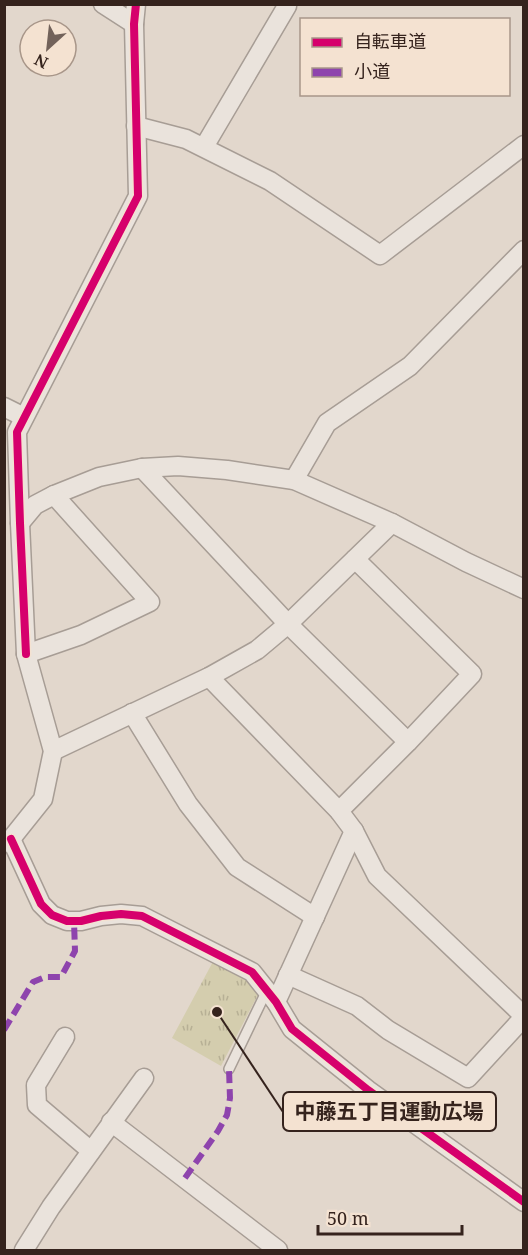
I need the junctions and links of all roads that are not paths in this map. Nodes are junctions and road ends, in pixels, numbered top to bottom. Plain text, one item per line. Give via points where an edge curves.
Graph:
1 (103, 4) edge
2 (136, 4) edge
3 (287, 6) edge
4 (134, 24) junction
5 (136, 126) junction
6 (524, 145) edge
7 (204, 147) junction
8 (524, 250) edge
9 (4, 407) edge
10 (24, 417) junction
11 (142, 468) junction
12 (294, 480) junction
13 (54, 495) junction
14 (20, 523) junction
15 (392, 523) junction
16 (355, 558) junction
17 (524, 589) edge
18 (288, 624) junction
19 (26, 654) junction
20 (209, 677) junction
21 (132, 713) junction
22 (408, 742) junction
23 (53, 751) junction
24 (339, 811) junction
25 (354, 831) junction
26 (8, 841) edge
27 (315, 917) junction
28 (288, 975) junction
29 (272, 996) junction
30 (524, 1016) edge
31 (65, 1037) dead end
32 (229, 1069) dead end
33 (144, 1078) dead end
34 (111, 1122) junction
35 (91, 1151) junction
36 (524, 1202) edge
37 (24, 1251) edge
38 (278, 1251) edge

1 - 4 street
2 - 4 street
3 - 7 street
4 - 5 street
5 - 7 street
5 - 10 street via 138,196
6 - 7 street via 380,255 270,181
8 - 12 street via 410,366 327,423
9 - 10 street
10 - 14 street via 17,432
11 - 12 street via 178,466
11 - 13 street via 99,477
11 - 18 street
12 - 15 street
13 - 14 street via 35,505
13 - 19 street via 150,602 81,635
14 - 19 street
15 - 16 street
15 - 17 street
16 - 18 street
16 - 22 street via 472,674
18 - 20 street via 257,650
18 - 22 street
19 - 23 street
20 - 21 street
20 - 24 street
21 - 23 street
21 - 27 street via 188,804 237,867
22 - 24 street
23 - 26 street via 43,799
24 - 25 street
25 - 27 street
25 - 30 street via 377,876
26 - 29 street via 41,904 51,915 68,921 121,914 142,916 252,972
27 - 28 street
28 - 29 street
28 - 30 street via 357,1006 388,1030 468,1078
29 - 32 lane
29 - 36 street via 292,1029 368,1090
31 - 35 street via 36,1085 37,1106
33 - 34 street
34 - 35 street
34 - 38 street
35 - 37 street

